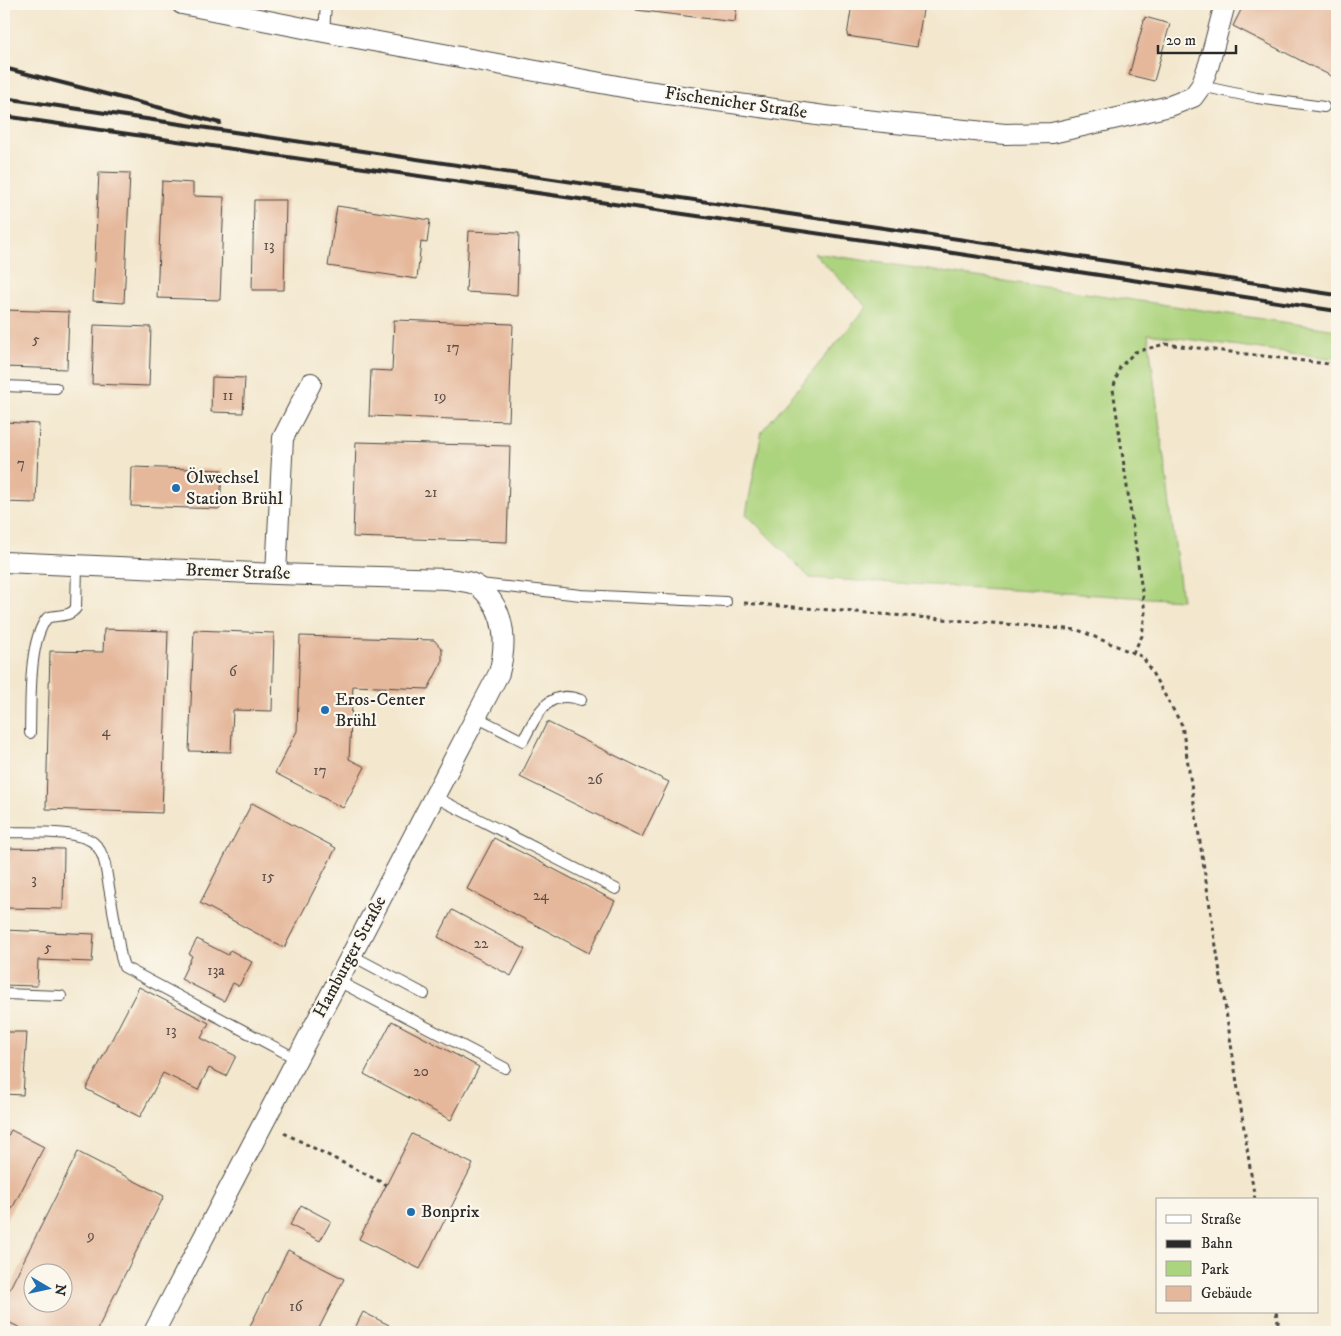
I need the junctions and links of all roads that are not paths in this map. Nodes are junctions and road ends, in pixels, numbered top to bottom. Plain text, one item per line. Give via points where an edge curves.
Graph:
1 (182, 4) edge
2 (326, 4) edge
3 (1224, 4) edge
4 (324, 32) junction
5 (1201, 86) junction
6 (1324, 107) dead end
7 (311, 383) dead end
8 (4, 386) edge
9 (56, 388) dead end
10 (4, 562) edge
11 (77, 565) junction
12 (276, 574) junction
13 (472, 583) junction
14 (726, 602) road end
15 (581, 700) dead end
16 (476, 717) junction
17 (30, 733) dead end
18 (435, 796) junction
19 (4, 832) edge
20 (616, 889) dead end
21 (351, 956) junction
22 (338, 981) junction
23 (4, 994) edge
24 (424, 994) dead end
25 (61, 996) dead end
26 (297, 1059) junction
27 (505, 1068) dead end
28 (154, 1332) edge

1 - 4 street, Fischenicher Straße
2 - 4 lane
3 - 5 street, Fischenicher Straße via 1210,64
4 - 5 street, Fischenicher Straße via 639,90 824,116 1005,134 1052,133 1170,106 1193,97
5 - 6 lane
7 - 12 street via 283,438
8 - 9 lane
10 - 11 street, Bremer Straße
11 - 12 street, Bremer Straße
11 - 17 lane via 76,608 68,615 47,618 35,646
12 - 13 street, Bremer Straße via 447,579
13 - 14 lane via 581,595
13 - 16 street, Hamburger Straße via 493,602 504,631 500,673
15 - 16 lane via 561,696 550,702 540,711 523,741
16 - 18 street, Hamburger Straße
18 - 20 lane
18 - 21 street, Hamburger Straße
19 - 26 lane via 76,834 95,843 105,864 124,967
21 - 22 street, Hamburger Straße
21 - 24 lane
22 - 26 street, Hamburger Straße
22 - 27 lane
23 - 25 lane
26 - 28 street, Hamburger Straße

